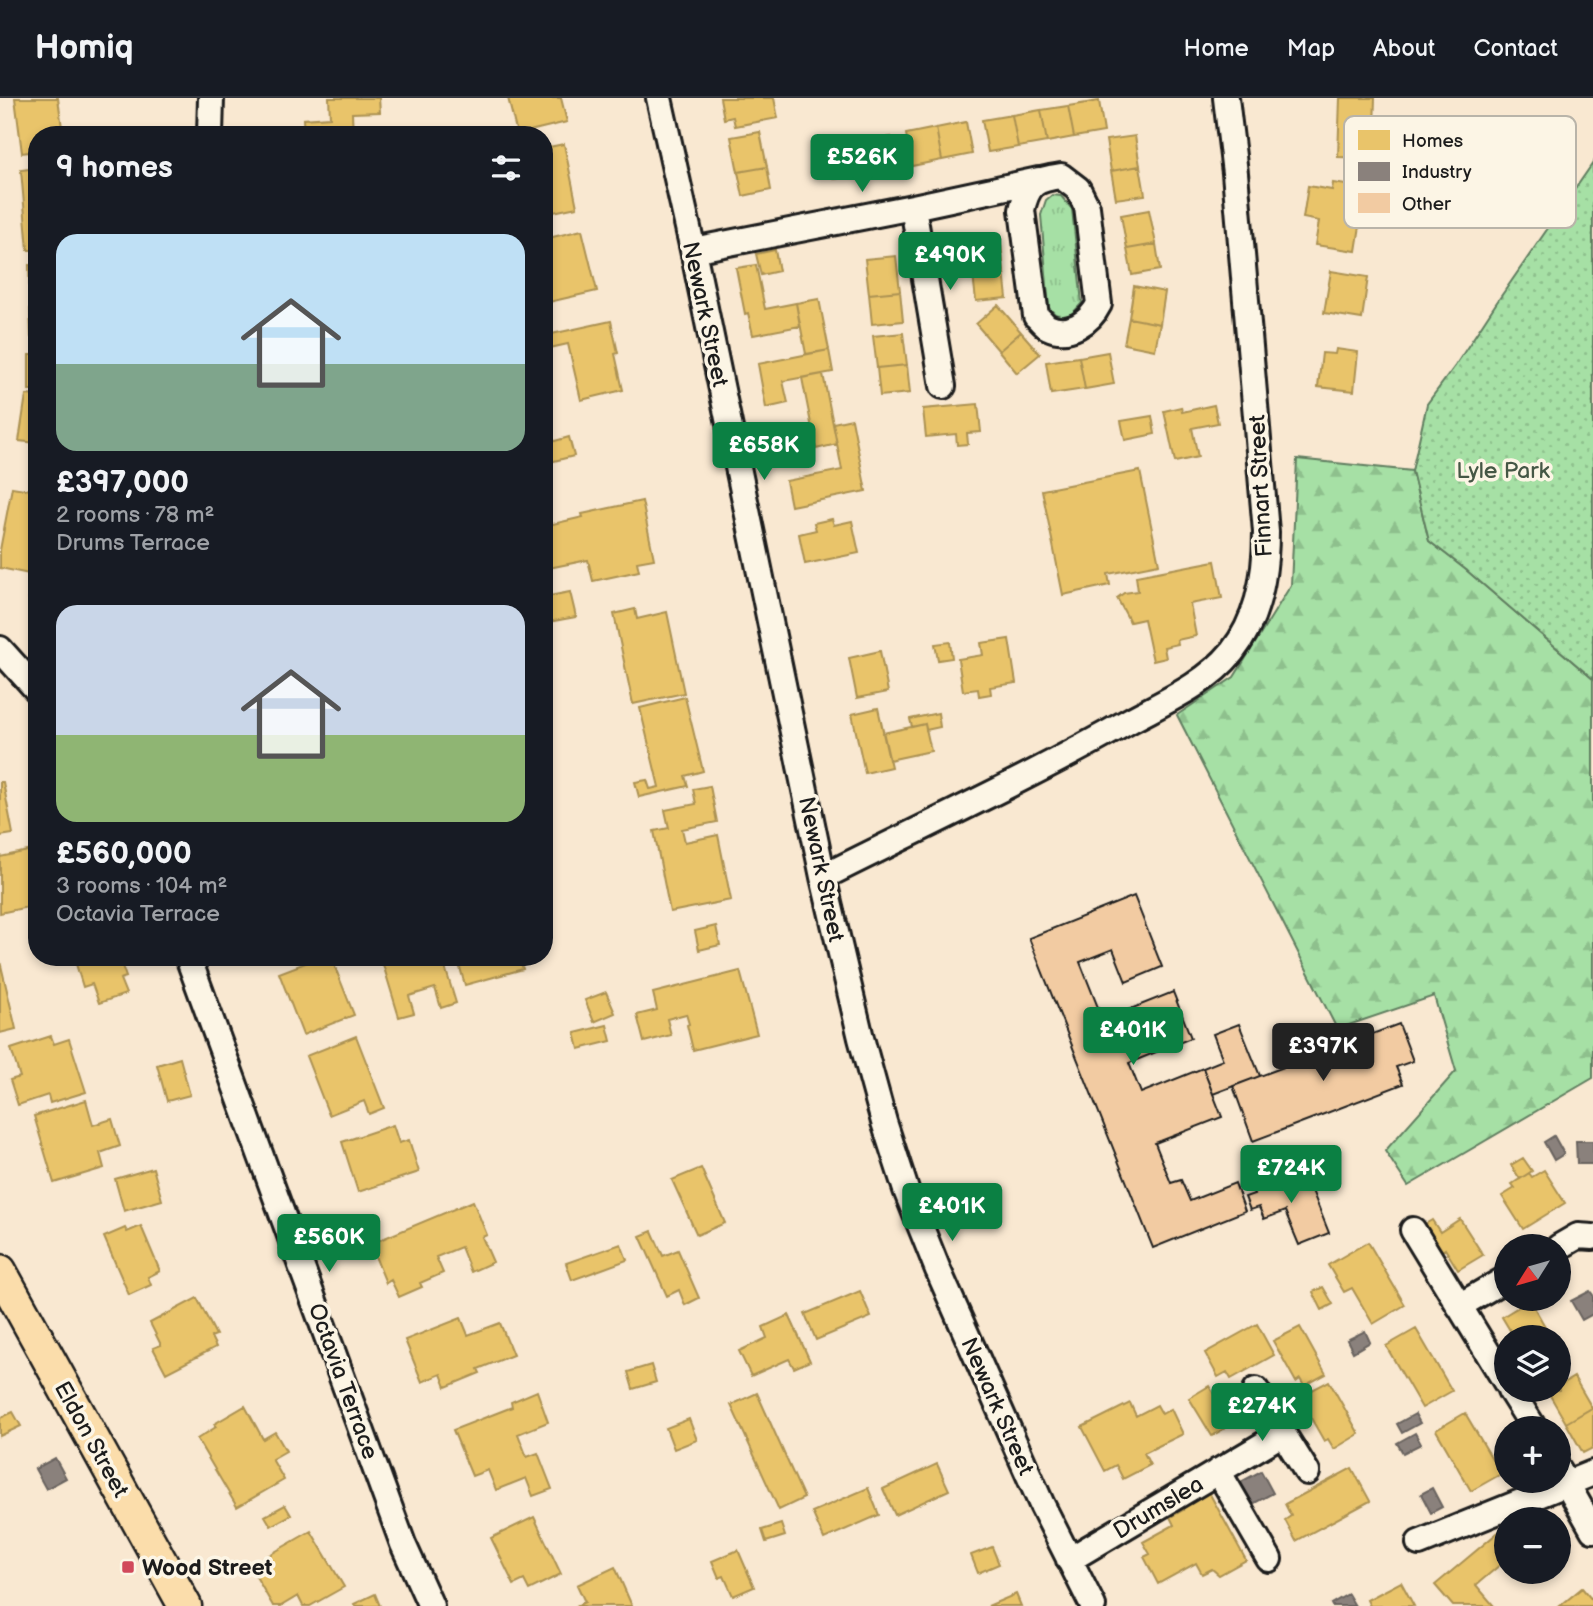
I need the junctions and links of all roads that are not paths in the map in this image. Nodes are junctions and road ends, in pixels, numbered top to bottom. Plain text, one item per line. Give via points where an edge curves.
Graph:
1 (211, 98) edge
2 (659, 98) edge
3 (1226, 98) edge
4 (210, 126) edge
5 (1039, 180) junction
6 (913, 207) junction
7 (693, 250) junction
8 (943, 386) dead end
9 (0, 649) edge
10 (28, 680) edge
11 (823, 877) junction
12 (191, 966) edge
13 (1413, 1230) dead end
14 (1593, 1237) edge
15 (1572, 1239) edge
16 (0, 1272) edge
17 (1494, 1286) edge
18 (1459, 1306) junction
19 (1494, 1363) edge
20 (1256, 1390) dead end
21 (1283, 1433) junction
22 (1218, 1471) junction
23 (1307, 1472) dead end
24 (1593, 1473) edge
25 (1571, 1475) edge
26 (1571, 1490) edge
27 (1526, 1493) edge
28 (1593, 1530) edge
29 (1419, 1543) dead end
30 (1269, 1559) dead end
31 (1069, 1560) junction
32 (185, 1606) edge
33 (431, 1606) edge
34 (1093, 1606) edge

1 - 4 street
2 - 7 street, Newark Street
3 - 11 street, Finnart Street via 1266,532 1260,597 1243,636 1197,683 1098,739
5 - 5 street via 1026,193 1022,210 1036,316 1046,327 1075,328 1095,313 1099,304 1087,207 1078,189 1060,176
5 - 6 street
6 - 7 street
6 - 8 street
7 - 11 street, Newark Street
9 - 10 street
11 - 31 street, Newark Street via 867,1062 906,1190 1010,1437
12 - 33 street, Octavia Terrace via 403,1544
13 - 18 street
14 - 15 street
16 - 32 main road, Eldon Street
17 - 18 street
18 - 19 street
20 - 21 street
21 - 22 street, Drumslea
21 - 23 street
22 - 30 street
22 - 31 street, Drumslea
24 - 25 street
26 - 28 street
27 - 29 street
31 - 34 street, Newark Street

